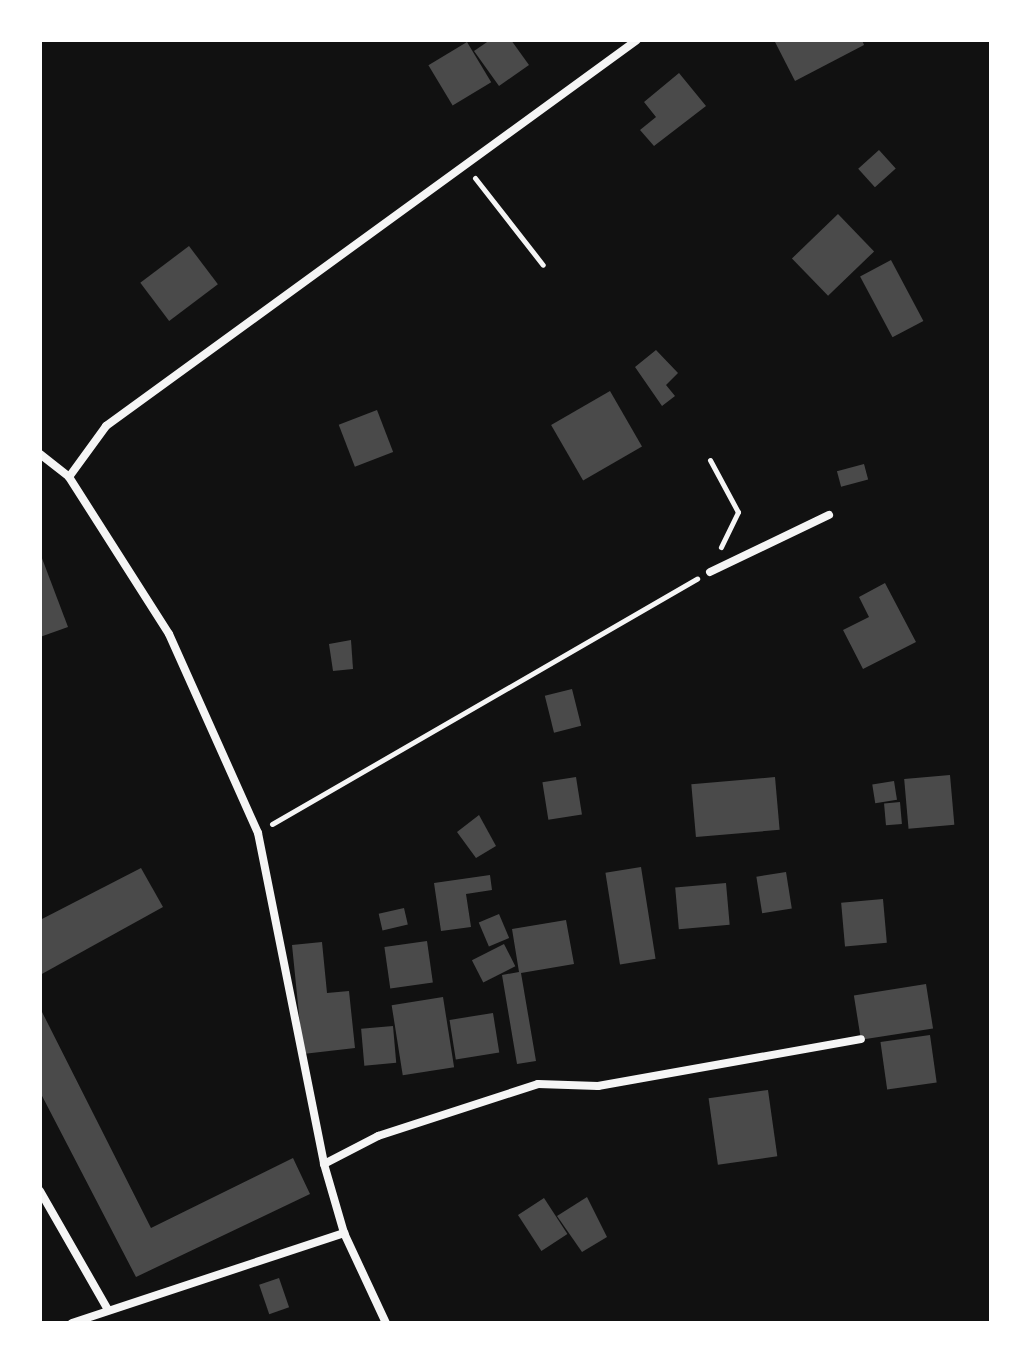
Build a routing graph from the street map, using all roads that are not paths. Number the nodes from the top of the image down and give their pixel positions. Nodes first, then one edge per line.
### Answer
1 (637, 40) edge
2 (40, 454) edge
3 (69, 477) junction
4 (829, 515) dead end
5 (710, 572) road end
6 (861, 1039) dead end
7 (324, 1164) junction
8 (40, 1191) edge
9 (344, 1233) junction
10 (107, 1308) junction
11 (72, 1323) edge
12 (386, 1323) edge

1 - 3 street
2 - 3 street
3 - 7 street
4 - 5 street
6 - 7 street
7 - 9 street
8 - 10 street
9 - 10 street
9 - 12 street
10 - 11 street

